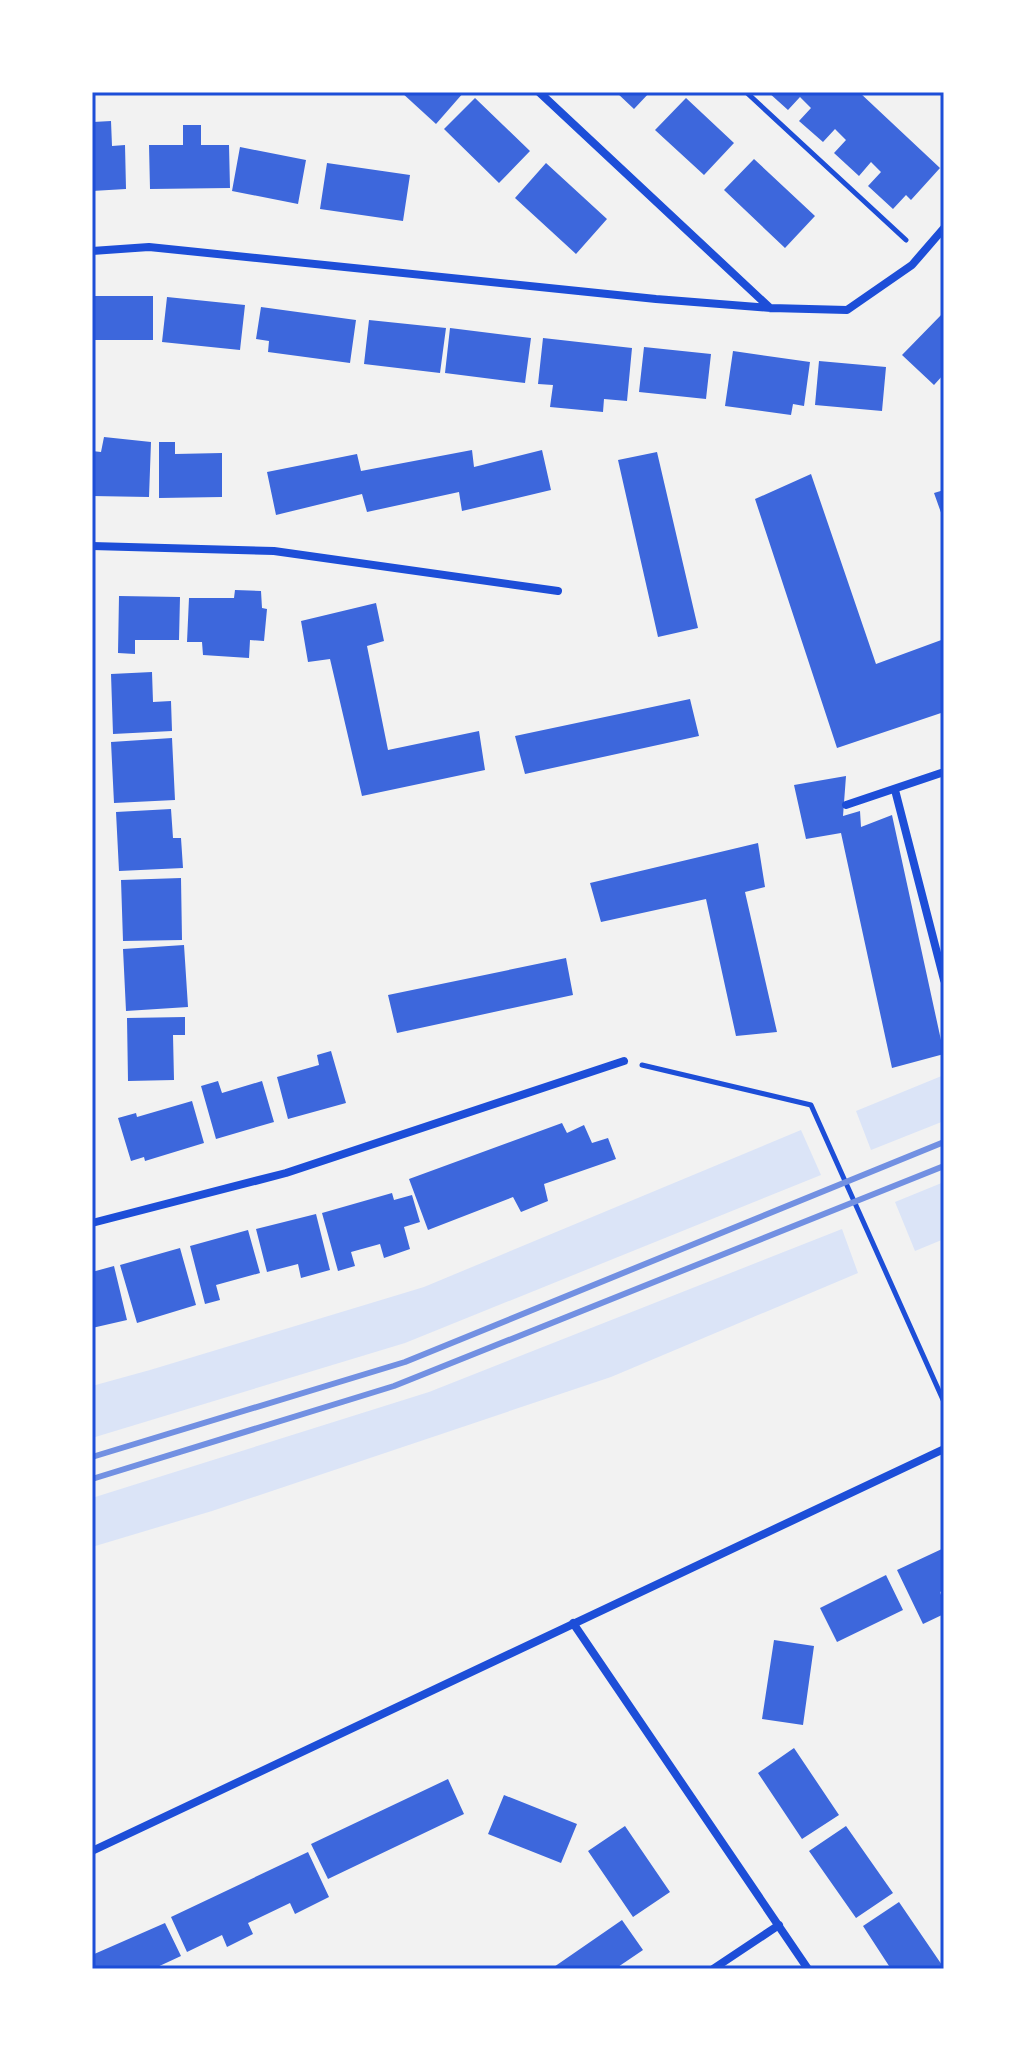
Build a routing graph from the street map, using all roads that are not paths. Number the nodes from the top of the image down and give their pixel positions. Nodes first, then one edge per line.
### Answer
1 (539, 92) edge
2 (944, 228) edge
3 (92, 251) edge
4 (771, 308) junction
5 (92, 546) edge
6 (558, 591) dead end
7 (944, 772) edge
8 (895, 790) junction
9 (846, 805) dead end
10 (944, 980) edge
11 (624, 1061) road end
12 (92, 1223) edge
13 (944, 1449) edge
14 (573, 1623) junction
15 (92, 1851) edge
16 (779, 1925) junction
17 (713, 1969) edge
18 (808, 1969) edge

1 - 4 street
2 - 4 street
3 - 4 street
5 - 6 street
7 - 8 street
8 - 9 street
8 - 10 street
11 - 12 street
13 - 14 street
14 - 15 street
14 - 16 street
16 - 17 street
16 - 18 street

